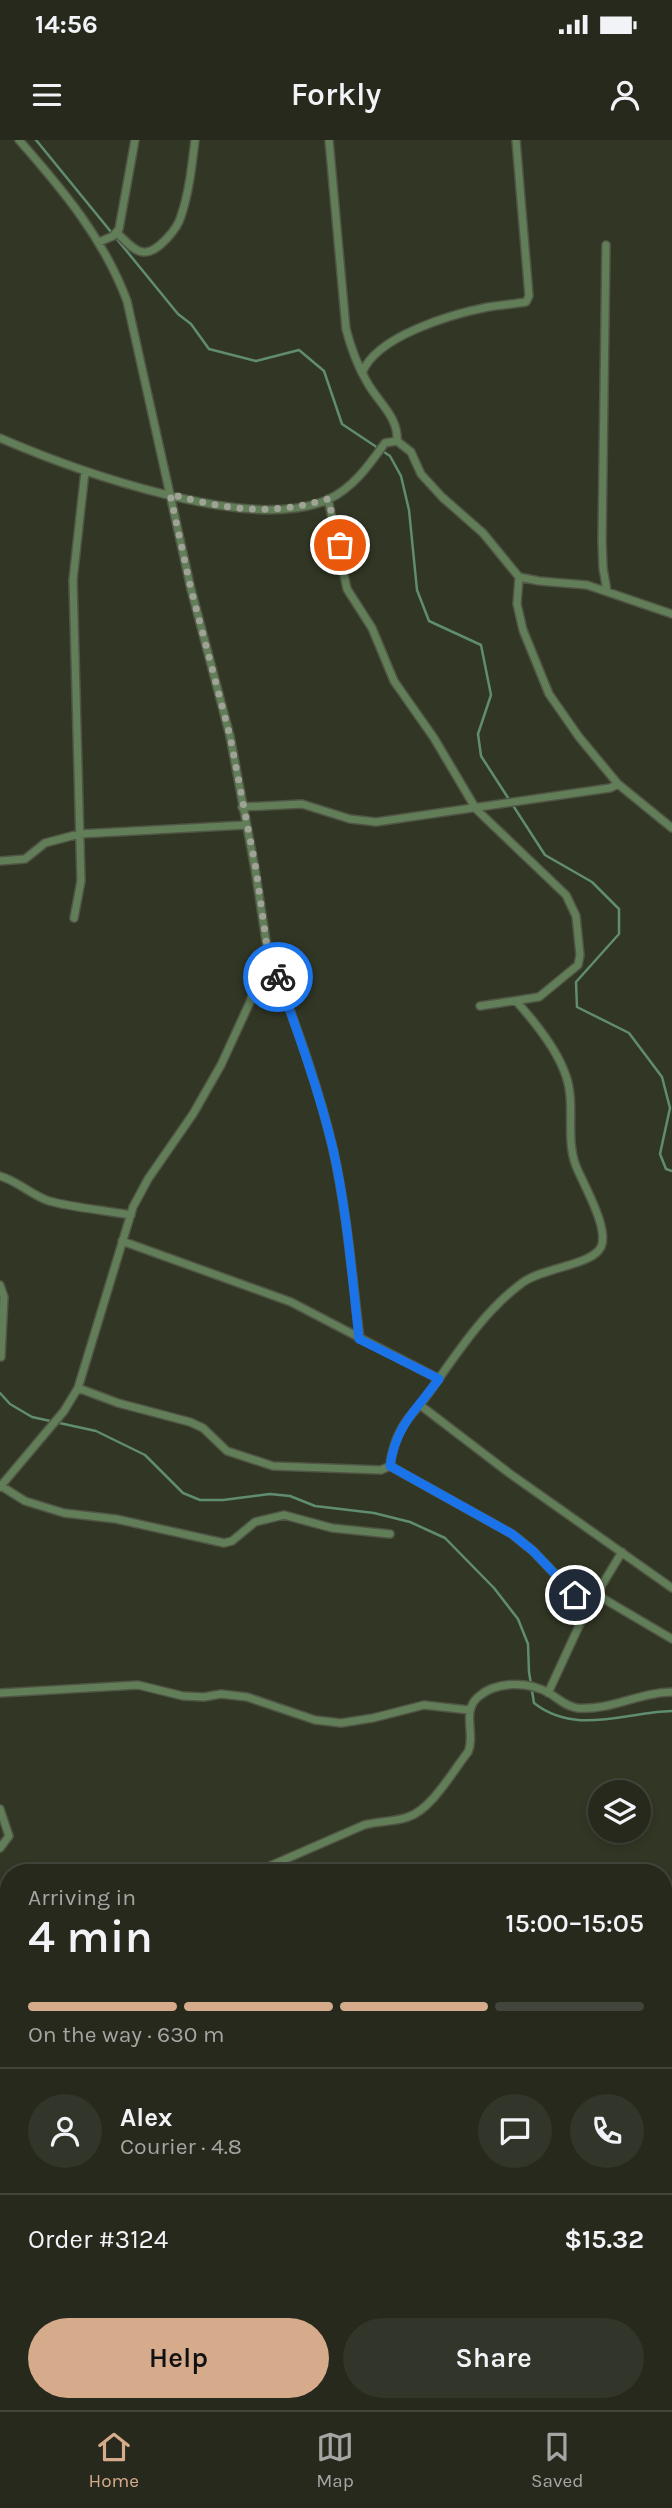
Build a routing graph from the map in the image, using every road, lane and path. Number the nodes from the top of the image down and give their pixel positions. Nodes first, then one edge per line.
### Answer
1 (19, 140) edge
2 (135, 140) edge
3 (195, 140) edge
4 (329, 140) edge
5 (516, 140) edge
6 (117, 233) junction
7 (99, 242) junction
8 (606, 244) dead end
9 (362, 373) junction
10 (0, 438) edge
11 (397, 441) junction
12 (85, 471) junction
13 (170, 494) junction
14 (328, 499) junction
15 (519, 577) junction
16 (607, 591) junction
17 (672, 614) edge
18 (618, 784) junction
19 (242, 807) junction
20 (476, 809) junction
21 (246, 825) junction
22 (672, 828) edge
23 (79, 834) junction
24 (0, 861) edge
25 (74, 918) dead end
26 (267, 947) junction
27 (259, 974) junction
28 (281, 986) junction
29 (516, 1001) junction
30 (480, 1006) dead end
31 (0, 1176) edge
32 (131, 1215) junction
33 (122, 1241) junction
34 (0, 1285) edge
35 (359, 1339) junction
36 (1, 1357) edge
37 (439, 1379) junction
38 (79, 1388) junction
39 (420, 1405) junction
40 (390, 1466) junction
41 (0, 1486) edge
42 (390, 1534) dead end
43 (622, 1552) junction
44 (672, 1588) edge
45 (595, 1596) junction
46 (672, 1639) edge
47 (672, 1692) edge
48 (0, 1693) edge
49 (548, 1693) junction
50 (469, 1710) junction
51 (0, 1810) edge
52 (0, 1848) edge
53 (274, 1864) edge

1 - 7 street
2 - 6 street
3 - 6 street
4 - 9 street
5 - 9 street
6 - 7 street
7 - 13 street
8 - 16 street
9 - 11 street
10 - 12 street
11 - 14 street
11 - 15 street
12 - 13 street
12 - 23 street
13 - 14 street
13 - 19 street
14 - 20 street
15 - 16 street
15 - 18 street
16 - 17 street
18 - 20 street
18 - 22 street
19 - 20 street
19 - 21 street
20 - 29 street
21 - 23 street
21 - 26 street
23 - 24 street
23 - 25 street
26 - 27 street
26 - 28 street
27 - 28 street
27 - 32 street
28 - 35 street
29 - 30 street
29 - 37 street
31 - 32 street
32 - 33 street
33 - 35 street
33 - 38 street
34 - 36 street
35 - 37 street
37 - 39 street
38 - 40 street
38 - 41 street
39 - 40 street
39 - 43 street
40 - 45 street
41 - 42 street
43 - 44 street
43 - 45 street
45 - 46 street
45 - 49 street
47 - 49 street
48 - 50 street
49 - 50 street
50 - 53 street
51 - 52 street

